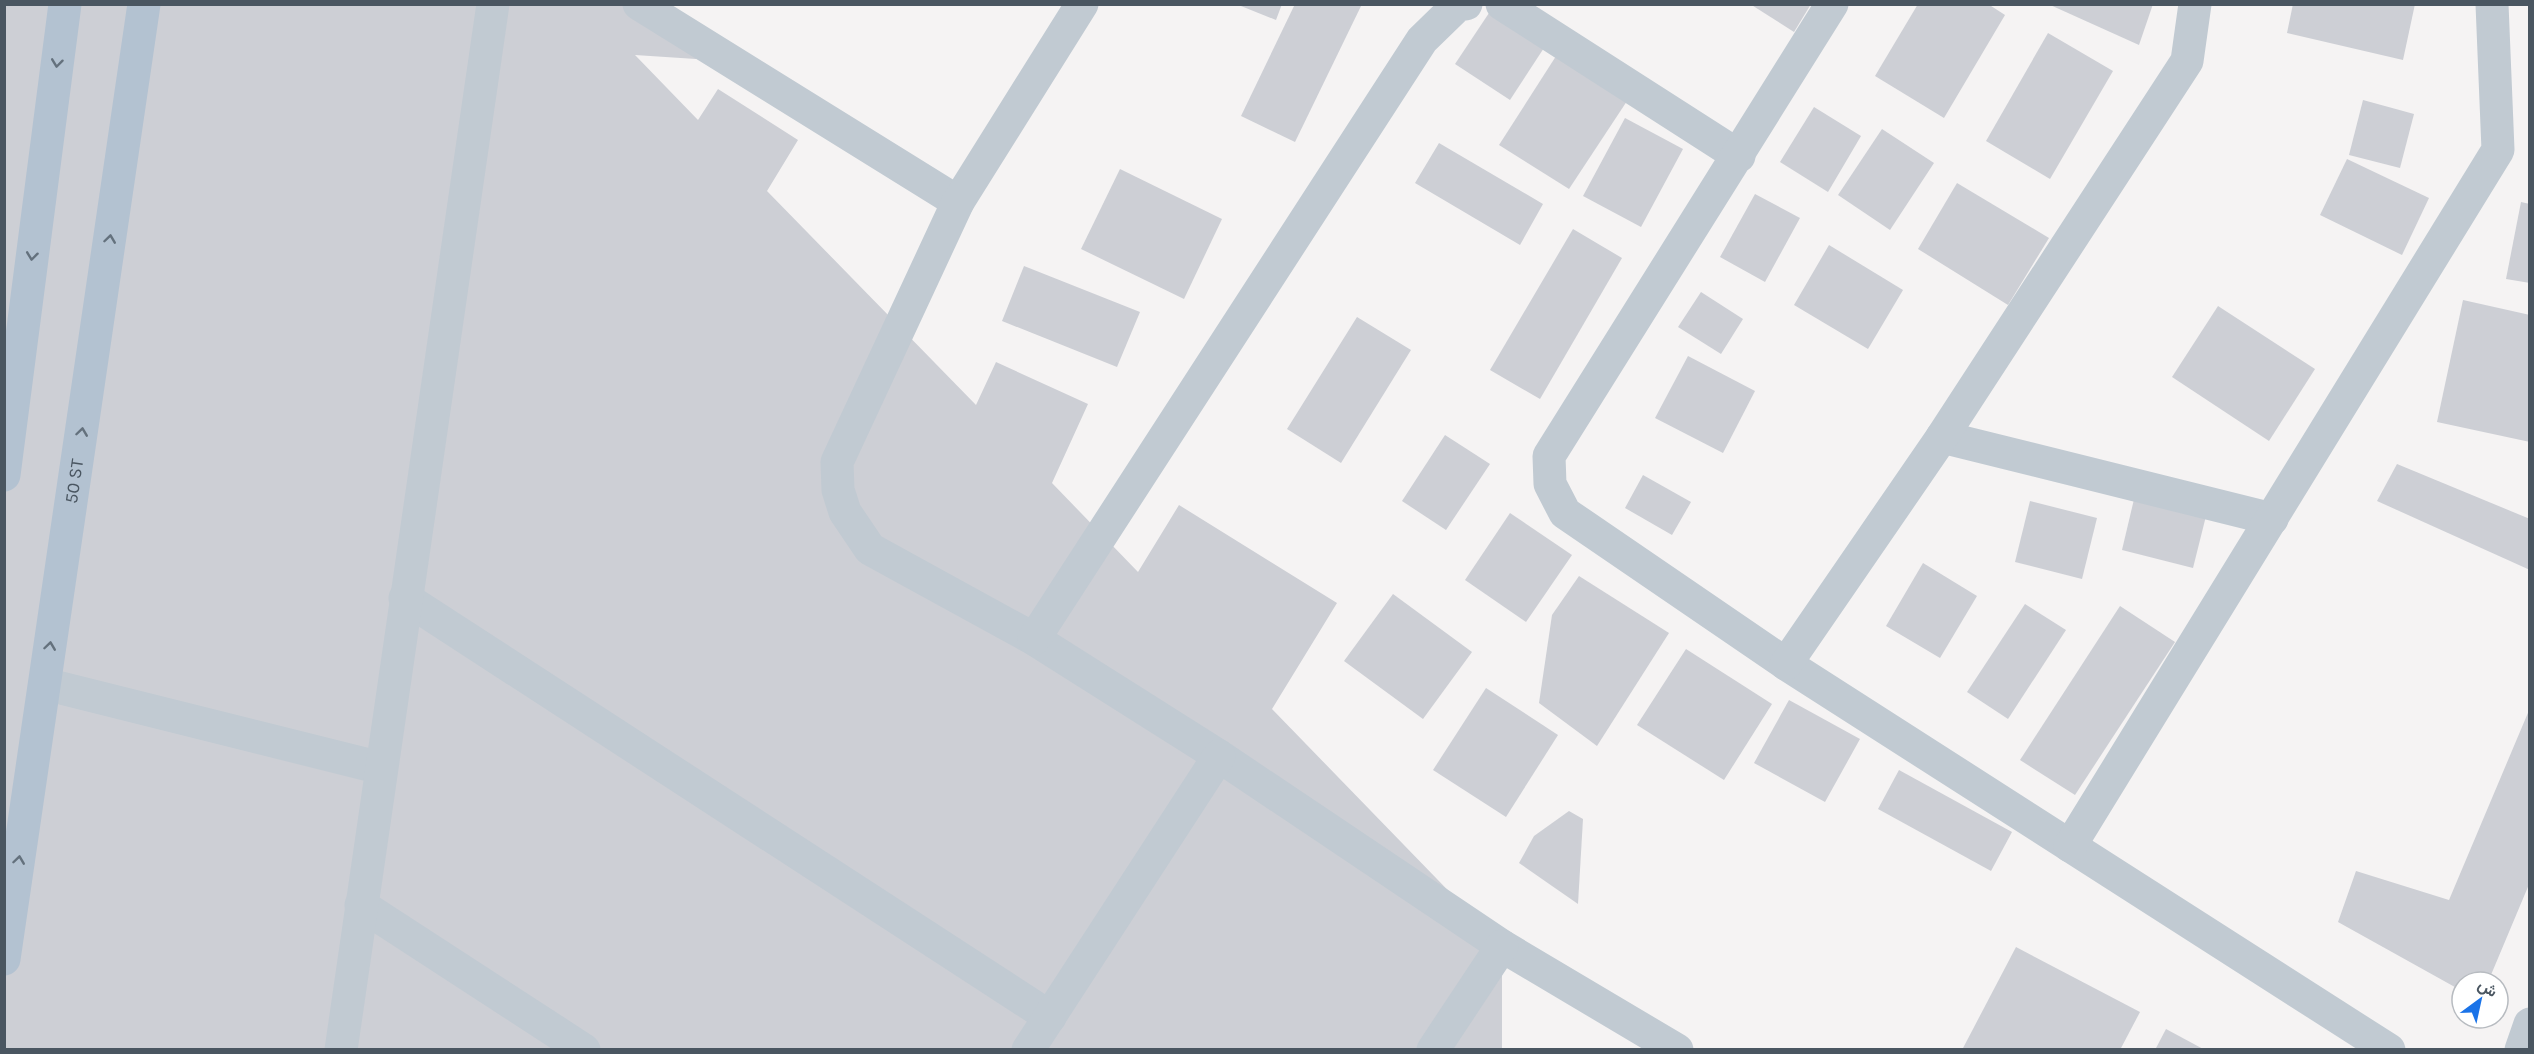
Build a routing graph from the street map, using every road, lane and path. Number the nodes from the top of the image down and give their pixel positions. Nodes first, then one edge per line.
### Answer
1 (64, 4) edge
2 (144, 4) edge
3 (493, 4) edge
4 (639, 4) edge
5 (1082, 4) edge
6 (1466, 4) edge
7 (1502, 4) edge
8 (1832, 4) edge
9 (2195, 4) edge
10 (2492, 4) edge
11 (1739, 156) junction
12 (958, 202) junction
13 (1942, 437) junction
14 (4, 476) edge
15 (2272, 519) junction
16 (405, 598) junction
17 (1034, 639) junction
18 (1786, 664) junction
19 (45, 684) junction
20 (1220, 756) junction
21 (381, 768) junction
22 (2070, 846) junction
23 (361, 905) junction
24 (1502, 946) junction
25 (4, 959) edge
26 (1050, 1017) junction
27 (2529, 1024) edge
28 (341, 1050) edge
29 (584, 1050) edge
30 (1028, 1050) edge
31 (1433, 1050) edge
32 (1677, 1050) edge
33 (2389, 1050) edge
34 (2521, 1050) edge

1 -> 14 main road
19 -> 2 main road, 50 ST
3 - 16 street
4 - 12 street
5 - 12 street
6 - 17 street
7 - 11 street
8 - 11 street
9 - 13 street
10 - 15 street
11 - 18 street
12 - 17 street
13 - 15 street
13 - 18 street
15 - 22 street
16 - 21 street
16 - 26 street
17 - 20 street
18 - 22 street
19 - 21 street
25 -> 19 main road, 50 ST
20 - 24 street
20 - 26 street
21 - 23 street
22 - 33 street
23 - 28 street
23 - 29 street
24 - 31 street
24 - 32 street
26 - 30 street
27 - 34 street

